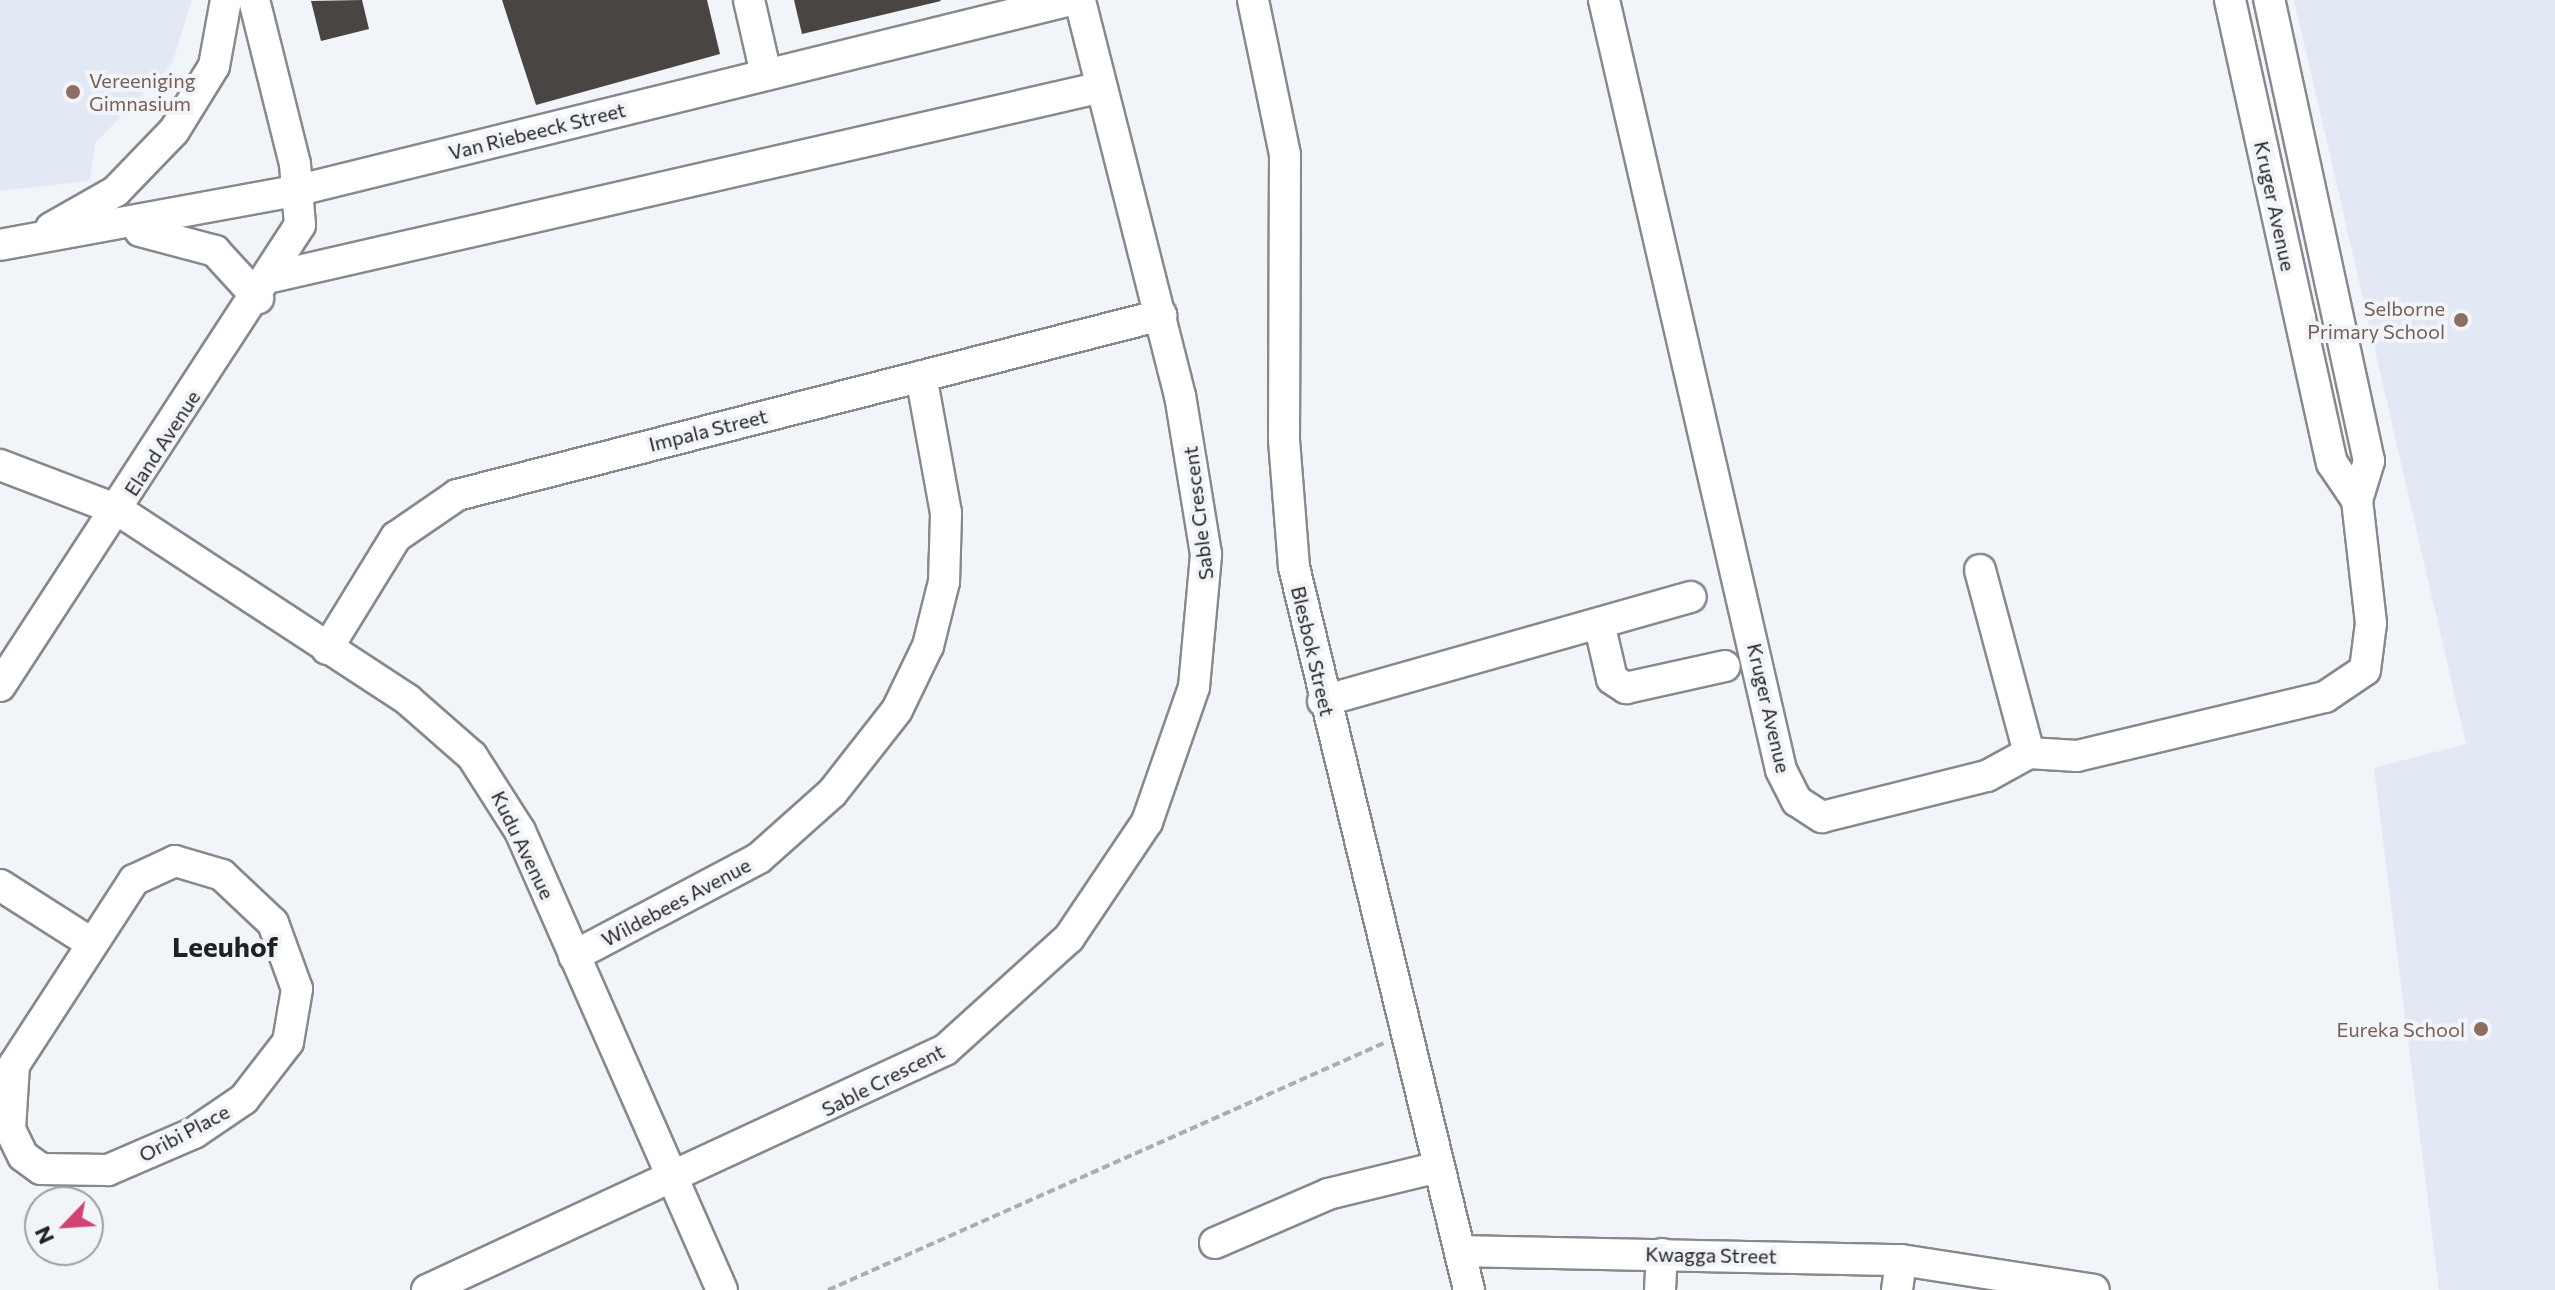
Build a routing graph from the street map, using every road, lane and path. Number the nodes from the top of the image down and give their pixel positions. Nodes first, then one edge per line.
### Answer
1 (226, 0) edge
2 (254, 0) edge
3 (749, 0) edge
4 (1071, 0) edge
5 (1080, 0) edge
6 (1253, 0) edge
7 (1604, 0) edge
8 (2230, 0) edge
9 (2269, 0) edge
10 (766, 74) junction
11 (1102, 87) junction
12 (299, 190) junction
13 (90, 232) junction
14 (0, 244) edge
15 (265, 287) junction
16 (1161, 315) junction
17 (921, 376) junction
18 (0, 465) edge
19 (2357, 500) junction
20 (118, 510) junction
21 (1980, 570) dead end
22 (1691, 597) dead end
23 (1600, 627) junction
24 (327, 649) junction
25 (1725, 666) dead end
26 (0, 686) edge
27 (1323, 701) junction
28 (2029, 753) junction
29 (0, 885) edge
30 (88, 941) junction
31 (574, 956) junction
32 (1408, 1032) junction
33 (1439, 1167) junction
34 (678, 1178) junction
35 (1215, 1243) dead end
36 (1460, 1251) junction
37 (1662, 1254) junction
38 (1899, 1275) edge
39 (427, 1290) edge
40 (722, 1290) edge
41 (828, 1290) edge
42 (1469, 1290) edge
43 (1660, 1290) edge
44 (2094, 1290) edge

1 - 14 street
2 - 12 street, Eland Avenue
3 - 10 street
4 - 10 street, Van Riebeeck Street
5 - 11 street, Sable Crescent
6 - 27 street, Blesbok Street
7 - 28 street, Kruger Avenue
8 - 19 street, Kruger Avenue
9 - 19 street, Kruger Avenue
10 - 12 street, Van Riebeeck Street
11 - 15 street
11 - 16 street, Sable Crescent
12 - 13 street, Van Riebeeck Street
12 - 15 street, Eland Avenue
13 - 14 street, Van Riebeeck Street
13 - 15 street
15 - 20 street, Eland Avenue
16 - 17 street, Impala Street
16 - 34 street, Sable Crescent
17 - 24 street, Impala Street
17 - 31 street, Wildebees Avenue
18 - 20 street, Kudu Avenue
19 - 28 street, Kruger Avenue
20 - 24 street, Kudu Avenue
20 - 26 street, Eland Avenue
21 - 28 street
22 - 23 street
23 - 25 street
23 - 27 street
24 - 31 street, Kudu Avenue
27 - 32 street, Blesbok Street
29 - 30 street
30 - 30 street, Oribi Place
31 - 34 street, Kudu Avenue
32 - 33 street, Blesbok Street
32 - 41 path
33 - 35 street
33 - 36 street, Blesbok Street
34 - 39 street, Sable Crescent
34 - 40 street, Kudu Avenue
36 - 37 street, Kwagga Street
36 - 42 street, Blesbok Street
37 - 38 street, Kwagga Street
37 - 43 street
38 - 44 street, Kwagga Street

